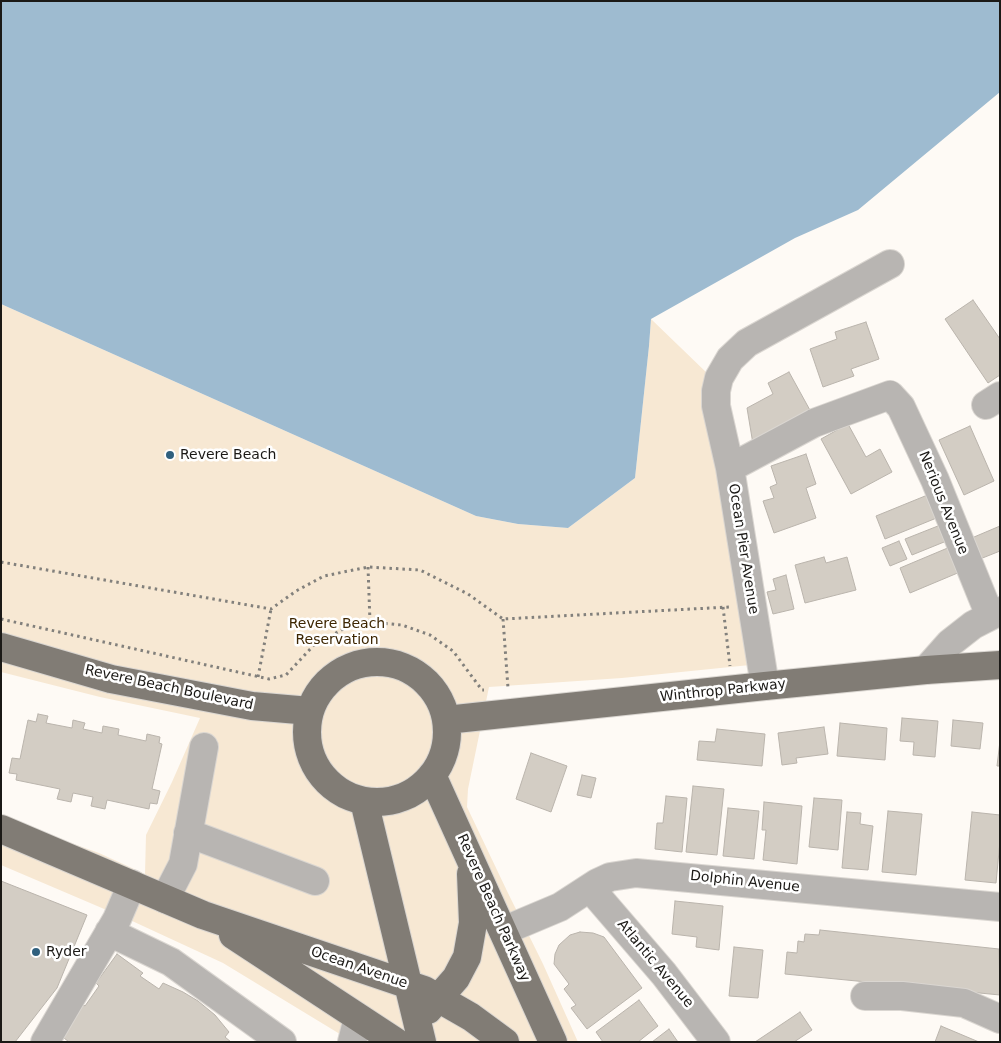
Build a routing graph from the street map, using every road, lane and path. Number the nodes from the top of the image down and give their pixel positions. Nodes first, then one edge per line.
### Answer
1 (890, 264) dead end
2 (890, 395) joint
3 (730, 468) junction
4 (1, 562) edge
5 (368, 567) junction
6 (752, 606) junction
7 (724, 607) junction
8 (271, 609) junction
9 (995, 613) edge
10 (1, 618) edge
11 (503, 619) junction
12 (370, 622) junction
13 (1, 647) edge
14 (1000, 665) edge
15 (730, 669) dead end
16 (926, 670) junction
17 (258, 677) junction
18 (765, 686) junction
19 (491, 689) dead end
20 (500, 689) dead end
21 (310, 711) junction
22 (446, 720) junction
23 (204, 747) dead end
24 (432, 775) junction
25 (364, 801) junction
26 (1, 829) edge
27 (188, 833) junction
28 (468, 853) junction
29 (315, 881) dead end
30 (132, 884) junction
31 (590, 888) junction
32 (165, 899) junction
33 (1000, 907) edge
34 (203, 915) junction
35 (503, 931) junction
36 (109, 932) junction
37 (408, 984) junction
38 (865, 996) dead end
39 (439, 998) junction
40 (1000, 1019) edge
41 (419, 1030) edge
42 (370, 1032) edge
43 (45, 1042) edge
44 (282, 1042) edge
45 (505, 1042) edge
46 (553, 1042) edge
47 (716, 1042) edge

1 - 3 street
2 - 3 street, Ocean Pier Avenue
2 - 9 street, Nerious Avenue
3 - 6 street, Ocean Pier Avenue
4 - 8 path
5 - 8 path
5 - 11 path
5 - 12 path
6 - 7 path
6 - 18 street, Ocean Pier Avenue
7 - 11 path
7 - 15 path
8 - 17 path
9 - 16 street
10 - 17 path
11 - 20 path
12 - 17 path
12 - 19 path
13 - 21 main road, Revere Beach Boulevard
14 - 16 main road, Winthrop Parkway
16 - 18 main road, Winthrop Parkway
18 - 22 main road, Winthrop Parkway
21 - 22 main road
21 - 25 main road
22 - 24 main road
23 - 27 street
24 - 25 main road
24 - 28 main road, Revere Beach Parkway
25 - 37 main road
26 - 30 main road, Ocean Avenue
27 - 29 street
27 - 32 street
28 - 35 main road, Revere Beach Parkway
28 - 39 main road
30 - 32 main road, Ocean Avenue
30 - 36 street
31 - 33 street, Dolphin Avenue
31 - 35 street, Dolphin Avenue
31 - 47 street, Atlantic Avenue
32 - 34 main road, Ocean Avenue
34 - 37 main road, Ocean Avenue
34 - 42 main road, Ocean Avenue
35 - 46 main road, Revere Beach Parkway
36 - 43 street
36 - 44 street
37 - 39 main road, Ocean Avenue
37 - 41 main road
38 - 40 street
39 - 41 main road
39 - 45 main road, Ocean Avenue
41 - 42 main road

